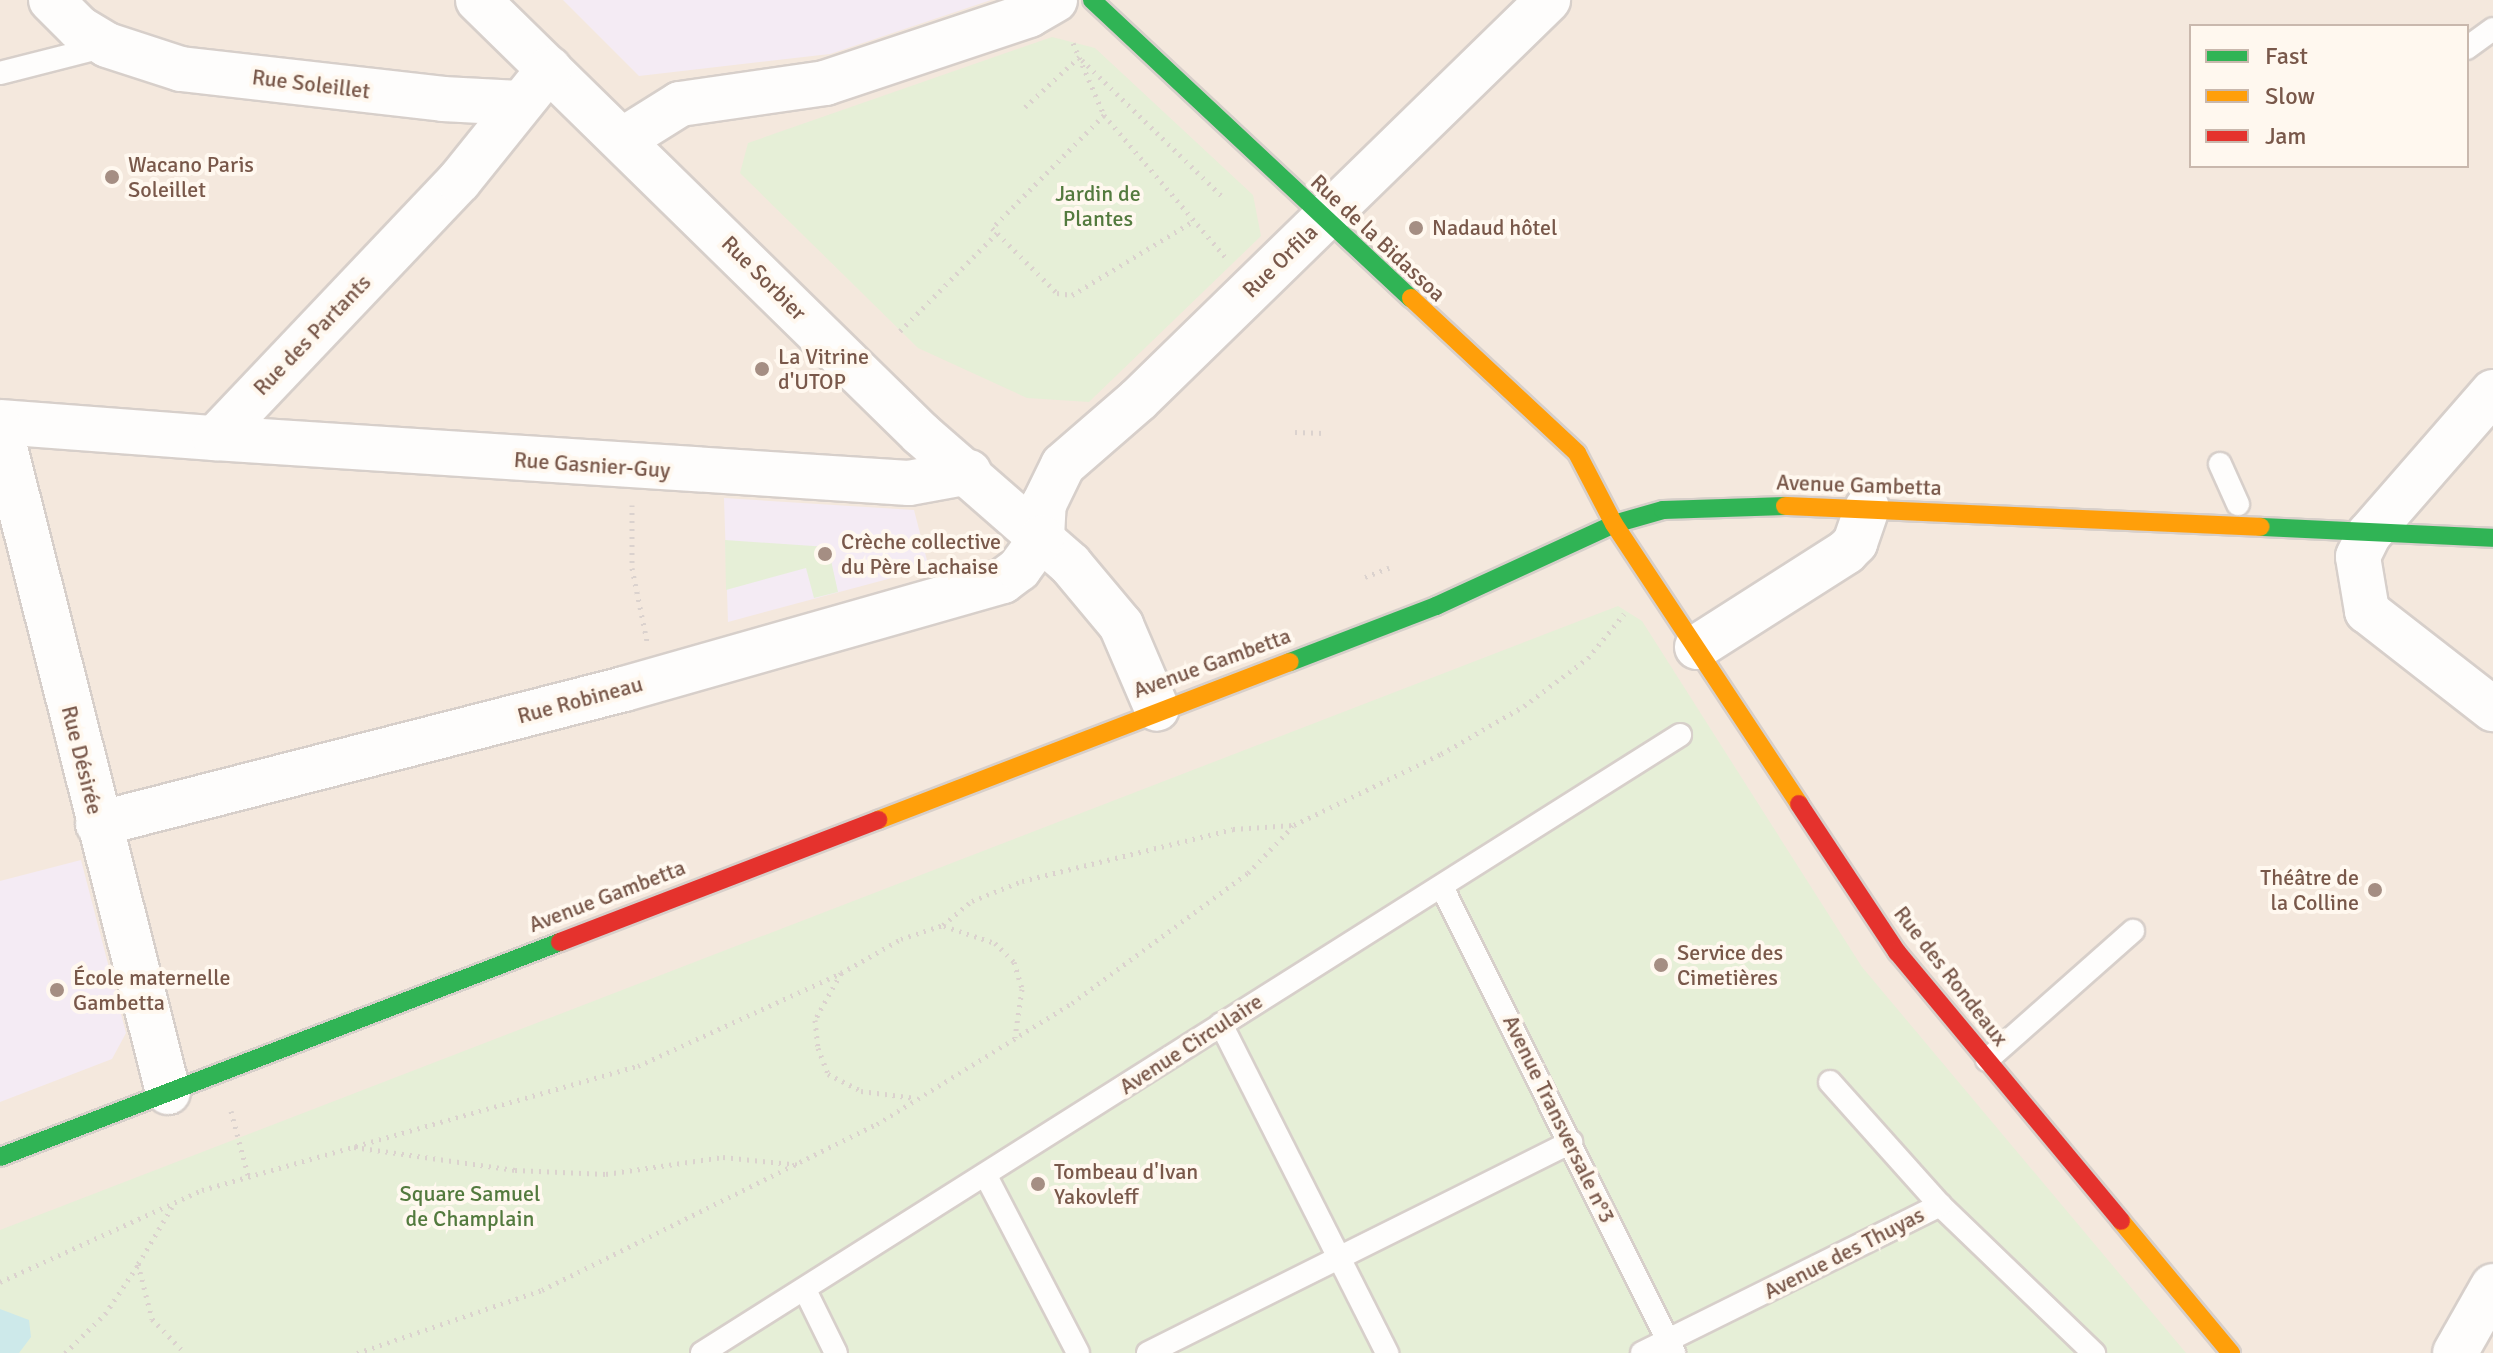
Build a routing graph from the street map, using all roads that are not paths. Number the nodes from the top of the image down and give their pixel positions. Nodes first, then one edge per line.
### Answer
1 (51, 0) edge
2 (478, 0) edge
3 (1055, 0) edge
4 (1092, 0) edge
5 (1548, 0) edge
6 (2493, 29) edge
7 (107, 45) junction
8 (2469, 47) edge
9 (549, 69) junction
10 (0, 73) edge
11 (519, 103) junction
12 (624, 139) junction
13 (1324, 219) junction
14 (2493, 392) edge
15 (0, 425) edge
16 (215, 438) junction
17 (2220, 464) dead end
18 (969, 472) junction
19 (2238, 504) dead end
20 (1867, 508) junction
21 (1614, 524) junction
22 (2369, 534) junction
23 (1042, 537) junction
24 (2493, 538) edge
25 (1697, 647) junction
26 (1157, 709) junction
27 (2493, 709) edge
28 (1680, 735) dead end
29 (98, 824) junction
30 (1442, 887) junction
31 (2133, 931) dead end
32 (1221, 1024) junction
33 (1987, 1060) junction
34 (1830, 1082) dead end
35 (168, 1092) junction
36 (1571, 1142) junction
37 (0, 1157) edge
38 (986, 1176) junction
39 (1940, 1205) junction
40 (1339, 1258) junction
41 (805, 1290) junction
42 (2488, 1308) edge
43 (1671, 1347) edge
44 (702, 1353) edge
45 (836, 1353) edge
46 (1078, 1353) edge
47 (1148, 1353) edge
48 (1387, 1353) edge
49 (1642, 1353) edge
50 (2094, 1353) edge
51 (2231, 1353) edge
52 (2455, 1353) edge

1 - 7 street, Rue Soleillet
2 - 9 street, Rue Sorbier
3 - 12 street
4 - 13 main road, Rue de la Bidassoa
5 - 13 street, Rue Orfila
6 - 8 lane
7 - 10 lane
7 - 11 street, Rue Soleillet
9 - 11 street, Rue des Partants
9 - 12 street, Rue Sorbier
11 - 16 street, Rue des Partants
12 - 18 street, Rue Sorbier
13 - 21 main road, Rue de la Bidassoa
13 - 23 street, Rue Orfila
14 - 22 street
15 - 16 street
15 - 29 street, Rue Désirée
16 - 18 street, Rue Gasnier-Guy
17 - 19 lane
18 - 23 street, Rue Sorbier
20 - 21 main road, Avenue Gambetta
20 - 22 main road, Avenue Gambetta
20 - 25 street
21 - 25 main road, Rue des Rondeaux
21 - 26 main road, Avenue Gambetta
22 - 24 main road, Avenue Gambetta
22 - 27 street
23 - 26 street, Rue Sorbier
23 - 29 street, Rue Robineau
25 - 33 main road, Rue des Rondeaux
26 - 35 main road, Avenue Gambetta
28 - 30 lane, Avenue Circulaire
29 - 35 street, Rue Désirée
30 - 32 lane, Avenue Circulaire
30 - 36 lane, Avenue Transversale n°3
31 - 33 lane
32 - 38 lane, Avenue Circulaire
32 - 40 lane
33 - 51 main road, Rue des Rondeaux
34 - 39 lane, Avenue des Thuyas
35 - 37 main road, Avenue Gambetta
36 - 40 lane
36 - 43 lane, Avenue Transversale n°3
38 - 41 lane, Avenue Circulaire
38 - 46 lane
39 - 43 lane, Avenue des Thuyas
39 - 50 lane
40 - 47 lane
40 - 48 lane
41 - 44 lane, Avenue Circulaire
41 - 45 lane
42 - 52 street
43 - 49 lane, Avenue des Thuyas

